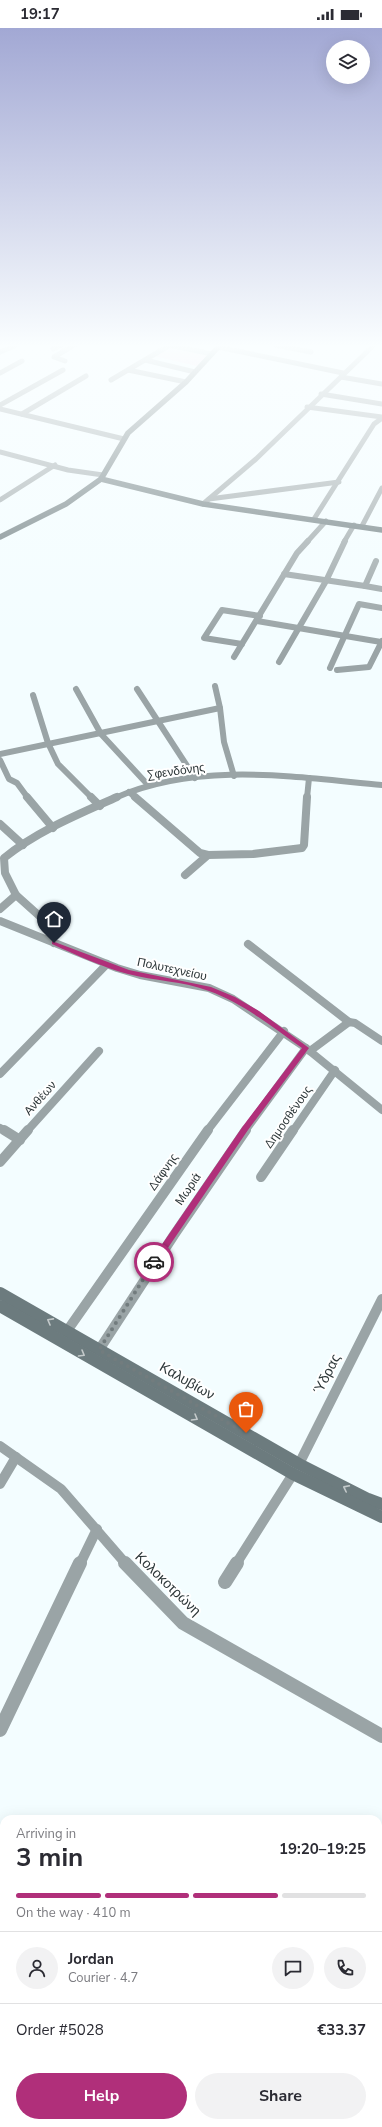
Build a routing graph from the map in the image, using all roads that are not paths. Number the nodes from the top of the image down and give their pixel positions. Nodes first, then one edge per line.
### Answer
1 (122, 443) edge
2 (270, 443) edge
3 (363, 443) edge
4 (0, 452) edge
5 (7, 454) junction
6 (0, 458) edge
7 (55, 465) junction
8 (102, 477) junction
9 (339, 482) junction
10 (382, 488) edge
11 (0, 500) edge
12 (209, 500) junction
13 (203, 504) junction
14 (314, 519) junction
15 (326, 521) junction
16 (354, 525) junction
17 (362, 526) junction
18 (382, 530) edge
19 (0, 536) edge
20 (376, 561) dead end
21 (284, 574) junction
22 (326, 580) junction
23 (365, 586) junction
24 (382, 589) edge
25 (382, 608) edge
26 (258, 618) junction
27 (299, 628) junction
28 (346, 636) junction
29 (382, 642) edge
30 (242, 644) junction
31 (234, 657) dead end
32 (279, 662) dead end
33 (330, 668) dead end
34 (337, 670) dead end
35 (215, 686) dead end
36 (76, 689) dead end
37 (138, 689) dead end
38 (33, 695) dead end
39 (220, 708) junction
40 (160, 721) junction
41 (101, 734) junction
42 (48, 743) junction
43 (0, 754) edge
44 (0, 760) edge
45 (234, 776) junction
46 (195, 778) junction
47 (309, 778) junction
48 (148, 785) junction
49 (382, 785) edge
50 (129, 792) junction
51 (100, 806) junction
52 (0, 824) edge
53 (53, 828) junction
54 (22, 846) junction
55 (208, 855) junction
56 (185, 876) dead end
57 (16, 895) junction
58 (0, 909) edge
59 (1, 922) edge
60 (54, 943) junction
61 (248, 944) dead end
62 (107, 964) junction
63 (349, 1022) junction
64 (284, 1031) junction
65 (382, 1041) edge
66 (308, 1049) junction
67 (99, 1051) dead end
68 (335, 1070) junction
69 (0, 1074) edge
70 (382, 1110) edge
71 (0, 1128) edge
72 (20, 1140) junction
73 (0, 1162) edge
74 (261, 1177) dead end
75 (0, 1293) edge
76 (382, 1298) edge
77 (0, 1306) edge
78 (67, 1331) junction
79 (99, 1350) junction
80 (0, 1446) edge
81 (16, 1457) junction
82 (296, 1469) junction
83 (0, 1484) edge
84 (382, 1504) edge
85 (382, 1517) edge
86 (97, 1529) junction
87 (225, 1582) dead end
88 (0, 1730) edge
89 (382, 1736) edge

1 - 8 main road
2 - 12 street
3 - 9 street
4 - 5 street
5 - 6 street
5 - 7 street
7 - 8 street
7 - 11 street
8 - 13 main road
8 - 19 main road
9 - 12 street
9 - 14 street
10 - 17 street
12 - 13 street
13 - 14 main road
14 - 15 main road
15 - 16 main road
15 - 21 street
16 - 17 main road
16 - 22 street
17 - 18 main road
20 - 23 street
21 - 22 street
21 - 26 street
22 - 23 street
22 - 27 street
23 - 24 street
25 - 28 street
26 - 27 street
26 - 30 street
26 - 30 street
27 - 28 street
27 - 32 street
28 - 29 street
28 - 33 street
29 - 34 street
30 - 31 street
35 - 39 street
36 - 41 street
37 - 40 street
38 - 42 street
39 - 40 street
39 - 45 street
40 - 41 street
40 - 46 street
41 - 42 street
41 - 48 street
42 - 43 street
42 - 51 street
44 - 53 street
45 - 46 street, Σφενδόνης
45 - 47 street, Σφενδόνης
46 - 48 street, Σφενδόνης
47 - 49 street, Σφενδόνης
47 - 55 street
48 - 50 street, Σφενδόνης
50 - 51 street, Σφενδόνης
50 - 55 street
51 - 53 street, Σφενδόνης
52 - 54 street
53 - 54 street, Σφενδόνης
54 - 57 street, Σφενδόνης
55 - 56 street
57 - 58 street
57 - 60 street, Σφενδόνης
59 - 60 street, Πολυτεχνείου
60 - 62 street, Πολυτεχνείου
61 - 63 street
62 - 64 street, Πολυτεχνείου
62 - 69 street
63 - 65 street
63 - 66 street, Μωριά
64 - 66 street, Πολυτεχνείου
64 - 78 street, Δάφνης
66 - 68 street, Πολυτεχνείου
66 - 79 street, Μωριά
67 - 72 street, Ανθέων
68 - 70 street, Πολυτεχνείου
68 - 74 street, Δημοσθένους
71 - 72 street
72 - 73 street, Ανθέων
78 -> 75 main road, Καλυβίων
76 - 82 street, Ύδρας
77 -> 82 main road, Καλυβίων
78 - 79 main road, Καλυβίων
79 - 82 main road, Καλυβίων
80 - 81 street, Κολοκοτρώνη
81 - 83 street
81 - 86 street, Κολοκοτρώνη
84 -> 82 main road, Καλυβίων
82 - 85 main road, Καλυβίων
82 - 87 street, Ύδρας
86 - 88 street
86 - 89 street, Κολοκοτρώνη

